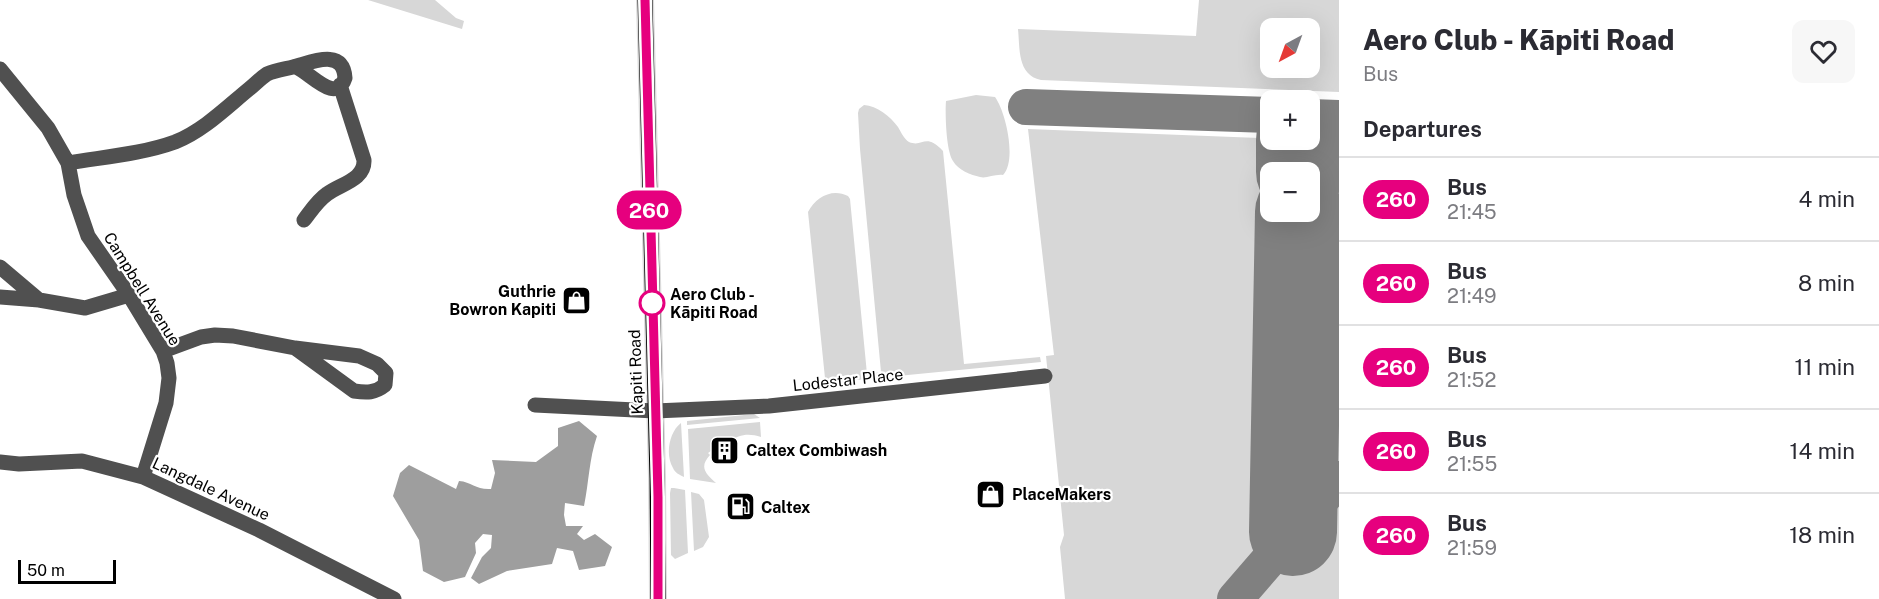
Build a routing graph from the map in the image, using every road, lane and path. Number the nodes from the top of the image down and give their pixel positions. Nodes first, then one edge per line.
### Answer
1 (645, 0) edge
2 (296, 67) junction
3 (0, 69) edge
4 (340, 85) junction
5 (68, 163) junction
6 (304, 220) dead end
7 (0, 267) edge
8 (129, 295) junction
9 (0, 297) edge
10 (39, 300) junction
11 (295, 348) junction
12 (163, 351) junction
13 (1045, 376) dead end
14 (535, 405) dead end
15 (655, 411) junction
16 (0, 462) edge
17 (143, 477) junction
18 (394, 599) edge
19 (658, 599) edge

1 - 15 main road, Kapiti Road
2 - 4 street
2 - 4 street
2 - 5 street
3 - 5 street, Campbell Avenue
4 - 6 street
5 - 8 street, Campbell Avenue
7 - 10 street
8 - 10 street
8 - 12 street, Campbell Avenue
9 - 10 street
11 - 11 street
11 - 12 street
12 - 17 street, Campbell Avenue
13 - 15 street, Lodestar Place
14 - 15 street, Lodestar Place
15 - 19 main road, Kapiti Road
16 - 17 street, Langdale Avenue
17 - 18 street, Langdale Avenue

